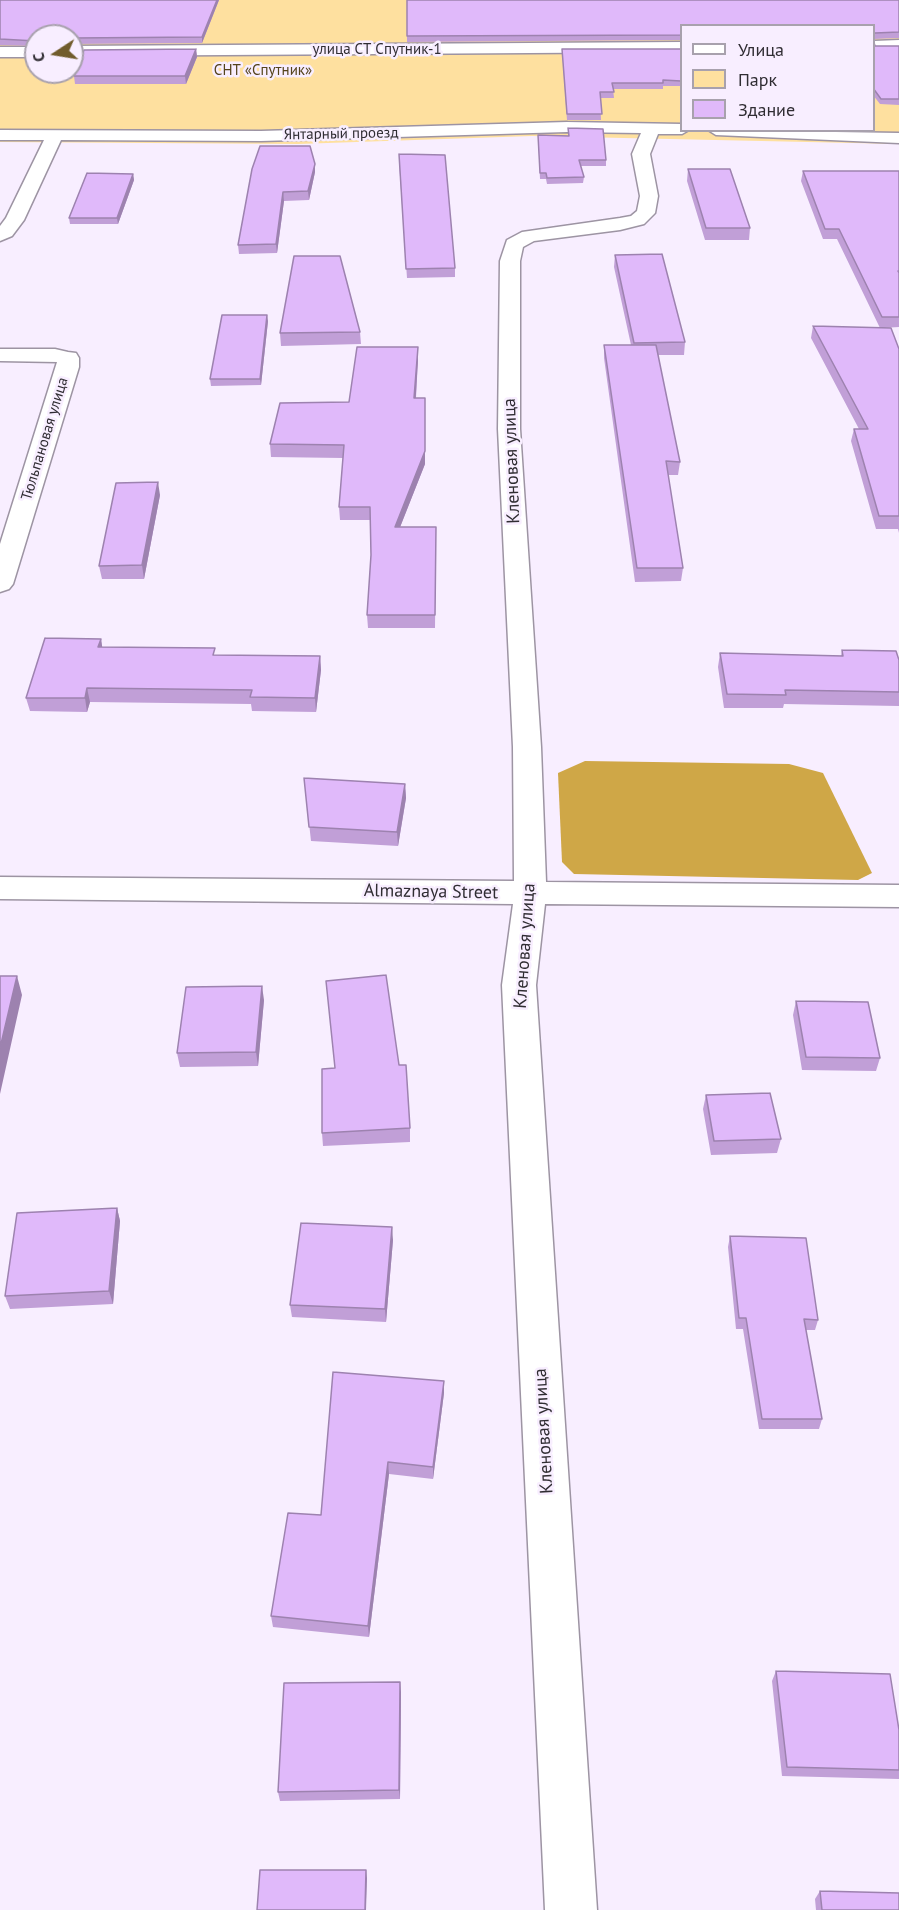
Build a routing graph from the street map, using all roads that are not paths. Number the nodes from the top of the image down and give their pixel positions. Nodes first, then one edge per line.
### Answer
1 (875, 45) edge
2 (899, 45) edge
3 (680, 47) edge
4 (84, 51) edge
5 (0, 52) edge
6 (24, 52) edge
7 (667, 129) edge
8 (762, 132) edge
9 (0, 135) edge
10 (55, 135) junction
11 (899, 138) edge
12 (0, 235) edge
13 (0, 355) edge
14 (0, 584) edge
15 (0, 888) edge
16 (530, 893) junction
17 (899, 896) edge
18 (571, 1910) edge

1 - 2 street
3 - 4 street, улица СТ Спутник-1
5 - 6 street
7 - 10 street, Янтарный проезд
7 - 16 street, Кленовая улица
8 - 11 street
9 - 10 street, Янтарный проезд
10 - 12 street
13 - 14 street, Тюльпановая улица
15 - 16 street, Almaznaya Street
16 - 17 street, Almaznaya Street
16 - 18 street, Кленовая улица

